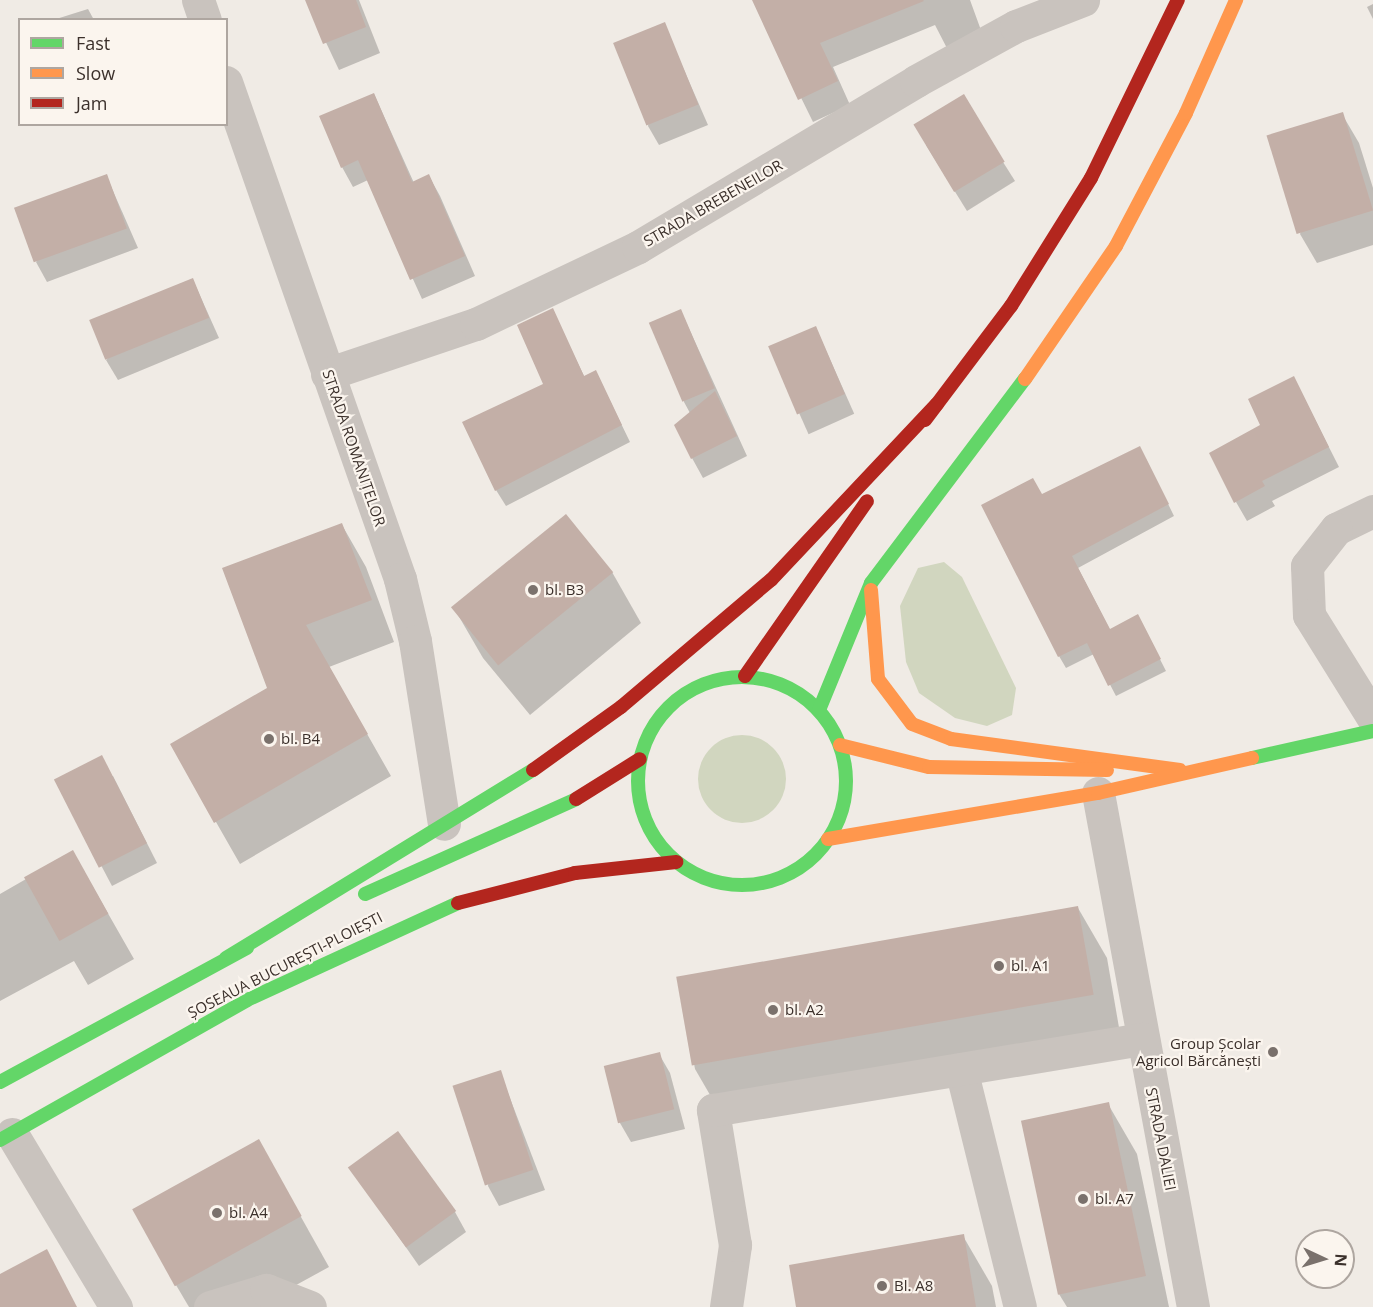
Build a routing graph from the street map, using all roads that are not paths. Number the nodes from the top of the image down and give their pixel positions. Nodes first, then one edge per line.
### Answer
1 (198, 0) edge
2 (1083, 0) edge
3 (1178, 0) edge
4 (1236, 0) edge
5 (204, 18) edge
6 (228, 88) edge
7 (327, 374) junction
8 (937, 404) junction
9 (1373, 511) edge
10 (871, 583) junction
11 (745, 676) junction
12 (819, 710) junction
13 (1373, 718) edge
14 (1373, 731) edge
15 (840, 745) junction
16 (640, 759) junction
17 (1180, 770) junction
18 (1098, 793) junction
19 (444, 824) junction
20 (828, 839) junction
21 (676, 862) junction
22 (226, 958) junction
23 (1143, 1040) junction
24 (961, 1069) junction
25 (0, 1083) edge
26 (6, 1137) edge
27 (735, 1245) junction
28 (116, 1307) edge
29 (210, 1307) edge
30 (310, 1307) edge
31 (726, 1307) edge
32 (744, 1307) edge
33 (1020, 1307) edge
34 (1193, 1307) edge

1 - 5 street
2 - 7 street, STRADA BREBENEILOR
3 - 8 main road
4 - 10 main road
6 - 7 street, STRADA ROMANIȚELOR
7 - 19 street, STRADA ROMANIȚELOR
8 - 11 main road
8 - 19 main road
9 - 13 street
10 - 12 main road
10 - 17 main road
11 - 12 main road
11 - 16 main road
12 - 15 main road
14 - 17 main road
15 - 17 main road
15 - 20 main road
16 - 21 main road
16 - 22 main road, ȘOSEAUA BUCUREȘTI-PLOIEȘTI
17 - 18 main road
18 - 20 main road
18 - 23 street, STRADA DALIEI
19 - 22 main road
20 - 21 main road
21 - 26 main road, ȘOSEAUA BUCUREȘTI-PLOIEȘTI
22 - 25 main road, ȘOSEAUA BUCUREȘTI-PLOIEȘTI
23 - 24 street
23 - 34 street, STRADA DALIEI
24 - 27 street
24 - 33 street
26 - 28 street
27 - 31 street
27 - 32 street
29 - 30 street

